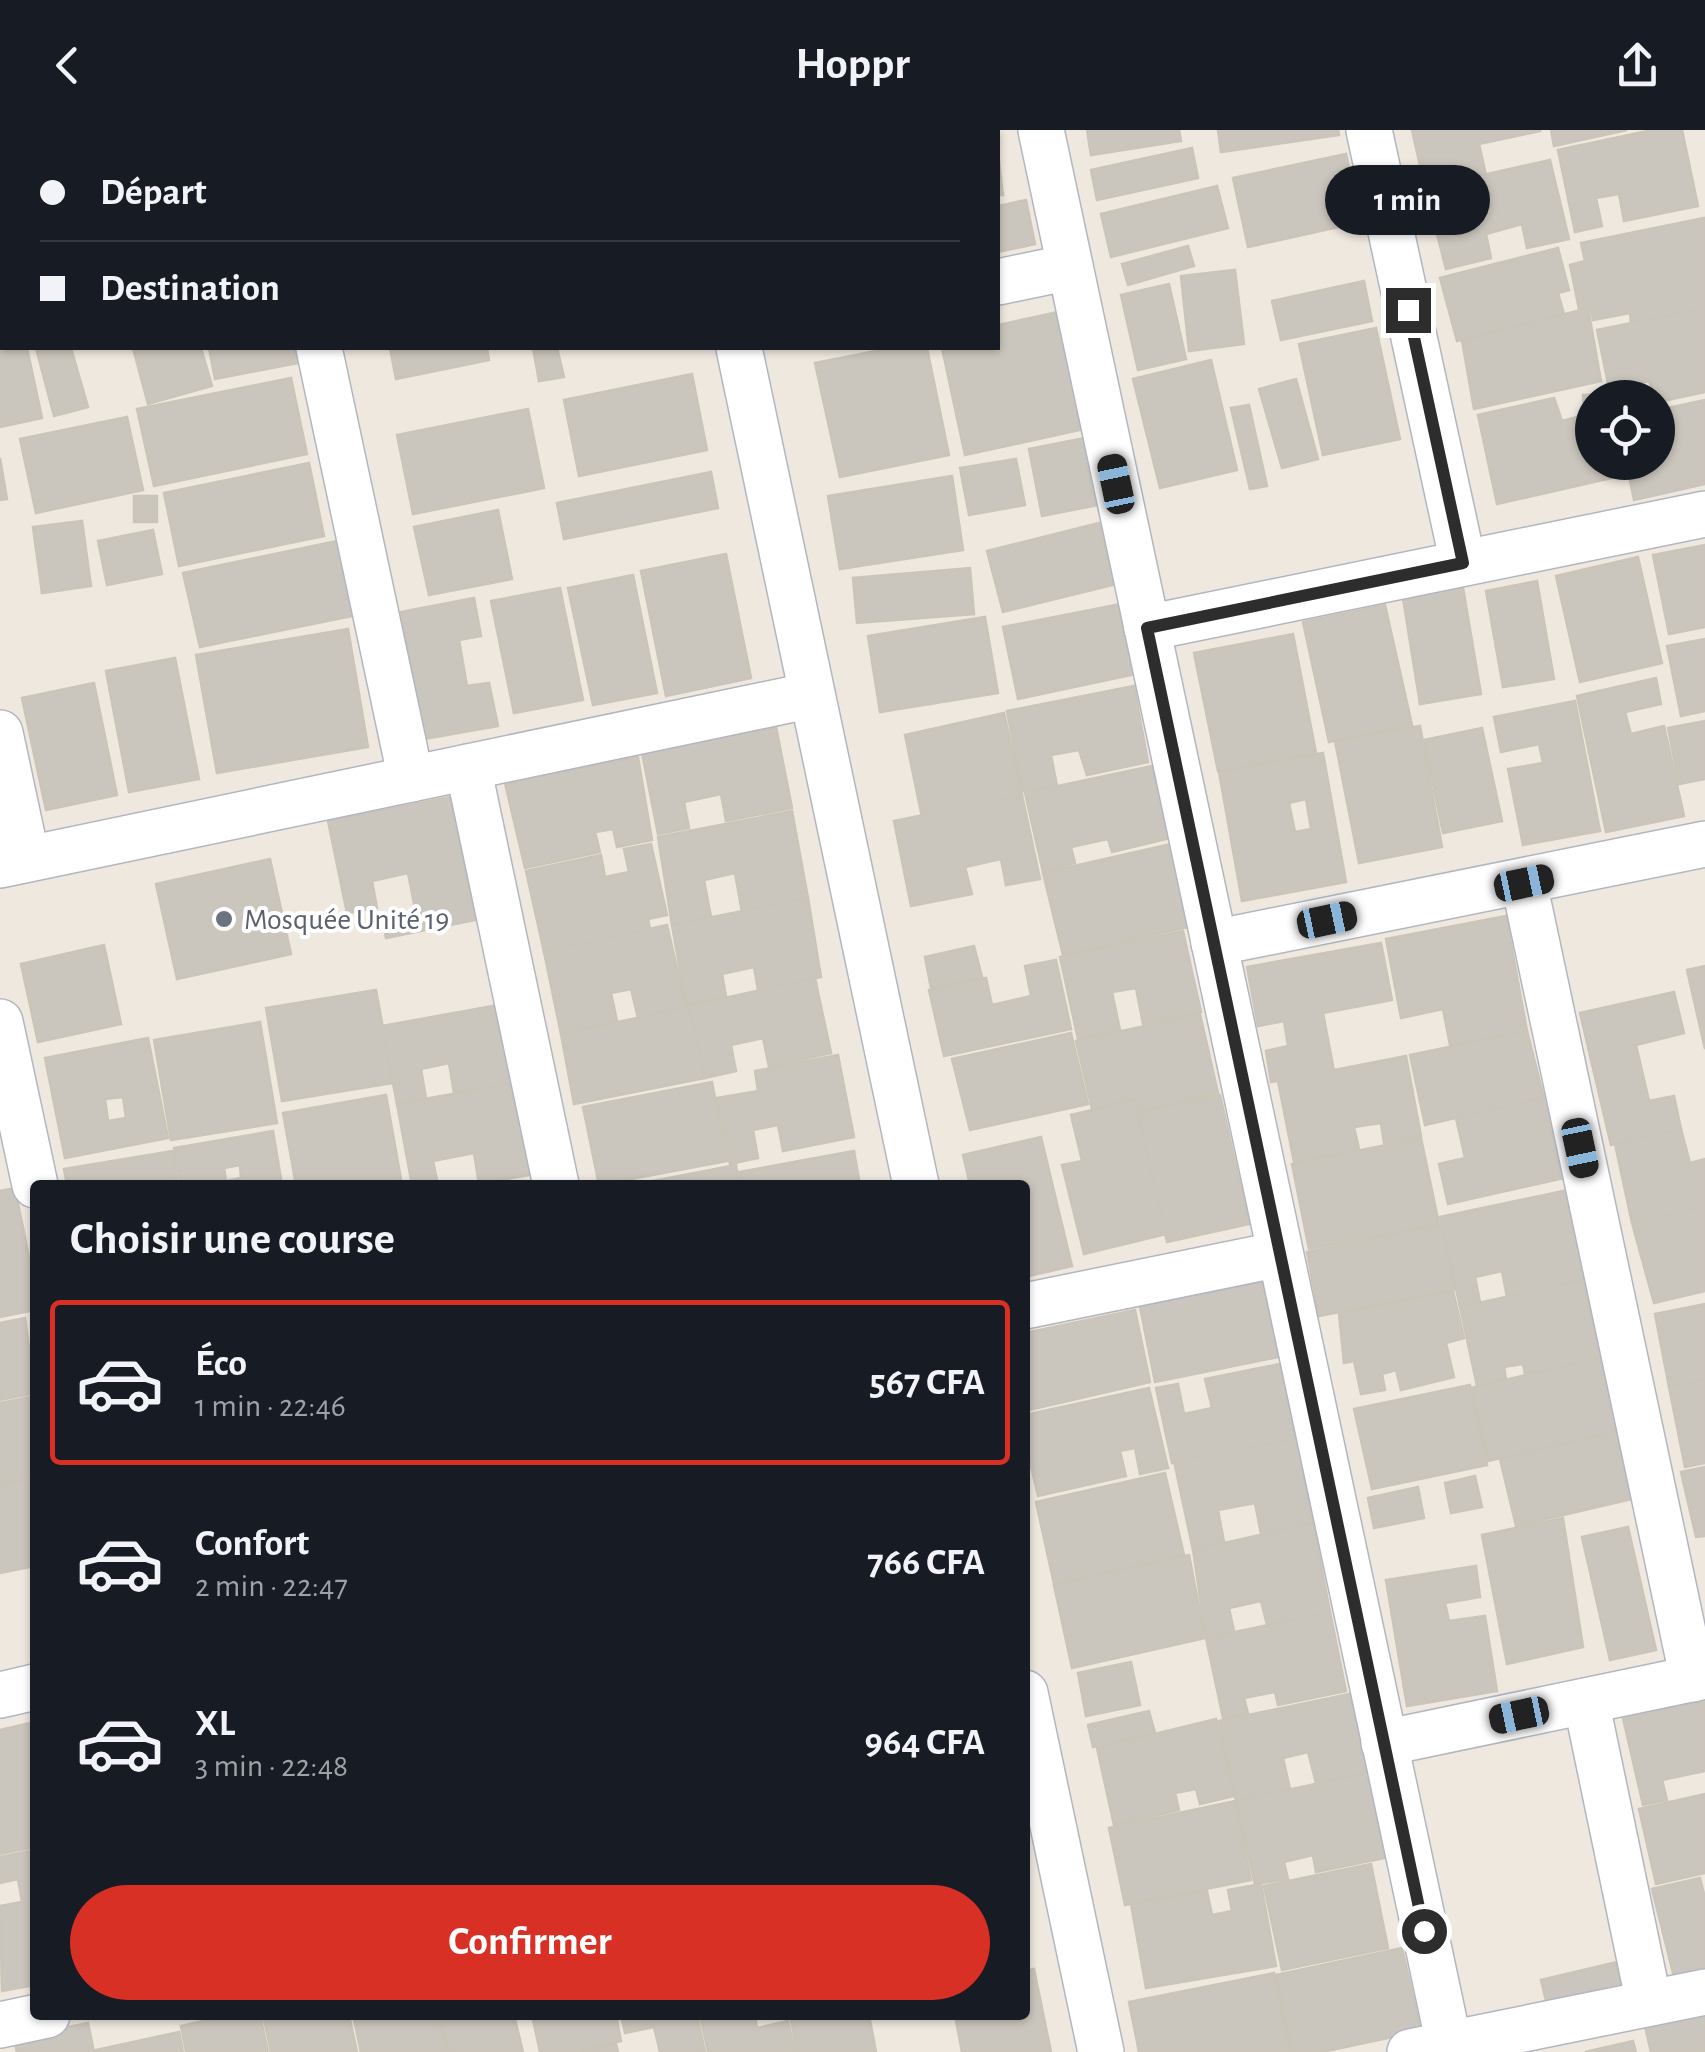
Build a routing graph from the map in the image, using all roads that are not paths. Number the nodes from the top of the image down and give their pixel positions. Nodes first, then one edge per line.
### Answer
1 (1041, 130) edge
2 (1369, 130) edge
3 (1070, 267) junction
4 (1000, 282) edge
5 (319, 350) edge
6 (739, 350) edge
7 (1705, 514) edge
8 (1463, 563) junction
9 (1147, 628) junction
10 (812, 695) junction
11 (0, 733) edge
12 (468, 768) junction
13 (411, 780) junction
14 (1705, 844) edge
15 (14, 862) edge
16 (1524, 883) junction
17 (1214, 943) junction
18 (0, 1022) edge
19 (34, 1180) edge
20 (555, 1180) edge
21 (915, 1180) edge
22 (1280, 1254) junction
23 (1030, 1305) edge
24 (1699, 1678) edge
25 (30, 1688) edge
26 (0, 1694) edge
27 (1586, 1701) junction
28 (1030, 1740) edge
29 (1384, 1743) junction
30 (1037, 1807) edge
31 (1705, 1992) edge
32 (1648, 2003) junction
33 (30, 2019) edge
34 (0, 2025) edge
35 (1430, 2048) edge
36 (1101, 2052) edge

1 - 3 street
2 - 8 street
3 - 4 street
3 - 9 street
5 - 13 street
6 - 10 street
7 - 8 street
8 - 9 street
9 - 17 street
10 - 12 street
10 - 21 street
11 - 15 street
12 - 13 street
12 - 20 street
13 - 15 street
14 - 16 street
16 - 17 street
16 - 24 street
17 - 22 street
18 - 19 street
22 - 23 street
22 - 29 street
24 - 27 street
25 - 26 street
27 - 29 street
27 - 32 street
28 - 30 street
29 - 35 street
30 - 36 street
31 - 32 street
32 - 35 street
33 - 34 street

